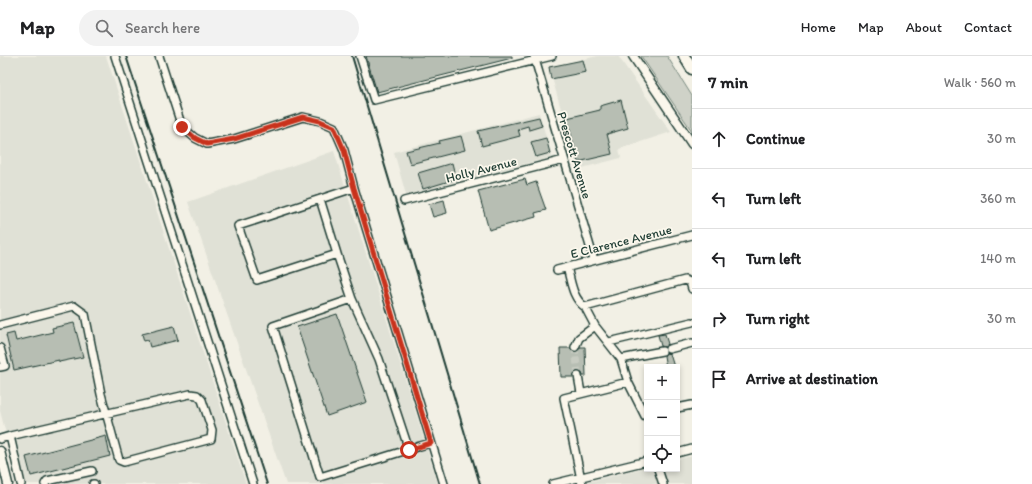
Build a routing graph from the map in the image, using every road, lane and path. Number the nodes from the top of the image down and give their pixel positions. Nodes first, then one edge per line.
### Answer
1 (115, 56) edge
2 (159, 56) edge
3 (360, 56) edge
4 (552, 56) edge
5 (633, 56) edge
6 (684, 56) edge
7 (534, 58) edge
8 (692, 69) edge
9 (692, 144) edge
10 (564, 160) junction
11 (354, 188) junction
12 (320, 199) junction
13 (404, 201) dead end
14 (692, 235) edge
15 (338, 254) junction
16 (594, 260) junction
17 (567, 267) junction
18 (557, 270) dead end
19 (692, 289) edge
20 (352, 298) junction
21 (585, 307) junction
22 (692, 322) edge
23 (0, 325) edge
24 (596, 326) junction
25 (609, 342) junction
26 (692, 343) edge
27 (575, 347) dead end
28 (0, 348) edge
29 (621, 359) junction
30 (0, 367) edge
31 (578, 376) tunnel mouth
32 (628, 382) junction
33 (581, 393) junction
34 (692, 405) edge
35 (680, 407) edge
36 (106, 414) junction
37 (644, 414) edge
38 (10, 436) junction
39 (0, 439) edge
40 (431, 443) junction
41 (692, 449) edge
42 (409, 450) junction
43 (0, 451) edge
44 (680, 452) edge
45 (644, 462) edge
46 (92, 471) dead end
47 (659, 472) edge
48 (5, 479) edge
49 (581, 481) edge
50 (21, 484) edge
51 (45, 484) edge
52 (253, 484) edge
53 (444, 484) edge
54 (553, 484) edge
55 (663, 484) edge

1 - 52 street
2 - 11 street
3 - 7 street
4 - 7 street
5 - 9 main road
6 - 8 highway
7 - 10 street, Prescott Avenue
10 - 13 street, Holly Avenue
10 - 16 street, Prescott Avenue
11 - 12 street
11 - 40 street
12 - 15 street
12 - 15 street
14 - 16 street, E Clarence Avenue
15 - 20 street
16 - 17 street, E Clarence Avenue
17 - 18 street, E Clarence Avenue
17 - 21 street
19 - 21 street
20 - 42 street
20 - 42 street
21 - 24 street
22 - 25 street
23 - 36 street
24 - 25 street
24 - 27 street
25 - 29 street
26 - 29 street
28 - 30 street
29 - 32 street
31 - 33 street
32 - 33 street
32 - 37 street
33 - 49 street
34 - 35 street
36 - 36 street
36 - 38 street
38 - 39 street
38 - 50 street
40 - 42 street
40 - 53 street
41 - 44 street
43 - 48 main road
45 - 49 street
46 - 51 street
47 - 55 street
49 - 54 street

